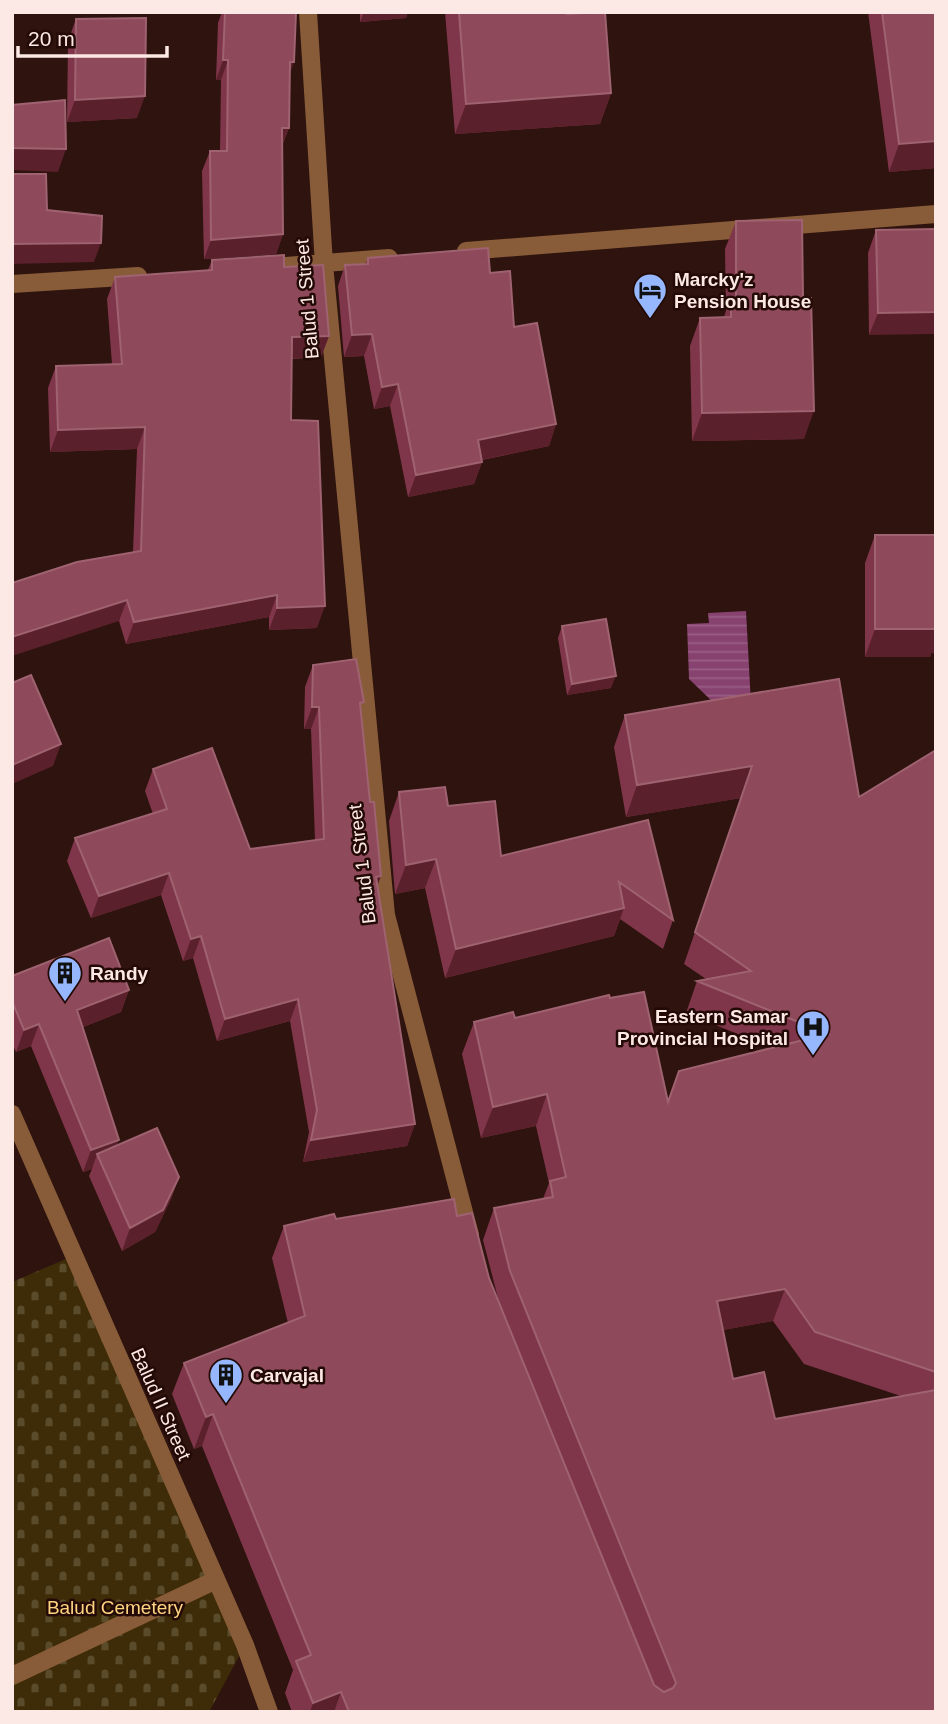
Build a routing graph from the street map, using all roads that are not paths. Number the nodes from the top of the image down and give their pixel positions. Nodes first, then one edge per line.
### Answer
1 (308, 12) edge
2 (936, 214) edge
3 (444, 253) edge
4 (404, 257) edge
5 (324, 264) junction
6 (243, 269) edge
7 (161, 275) edge
8 (12, 284) edge
9 (12, 1114) edge
10 (474, 1252) edge
11 (216, 1580) junction
12 (12, 1676) edge
13 (269, 1712) edge

1 - 5 street, Balud 1 Street
2 - 3 street
4 - 5 street
5 - 6 street
5 - 10 street, Balud 1 Street
7 - 8 street
9 - 11 street, Balud II Street
11 - 12 street
11 - 13 street, Balud II Street

